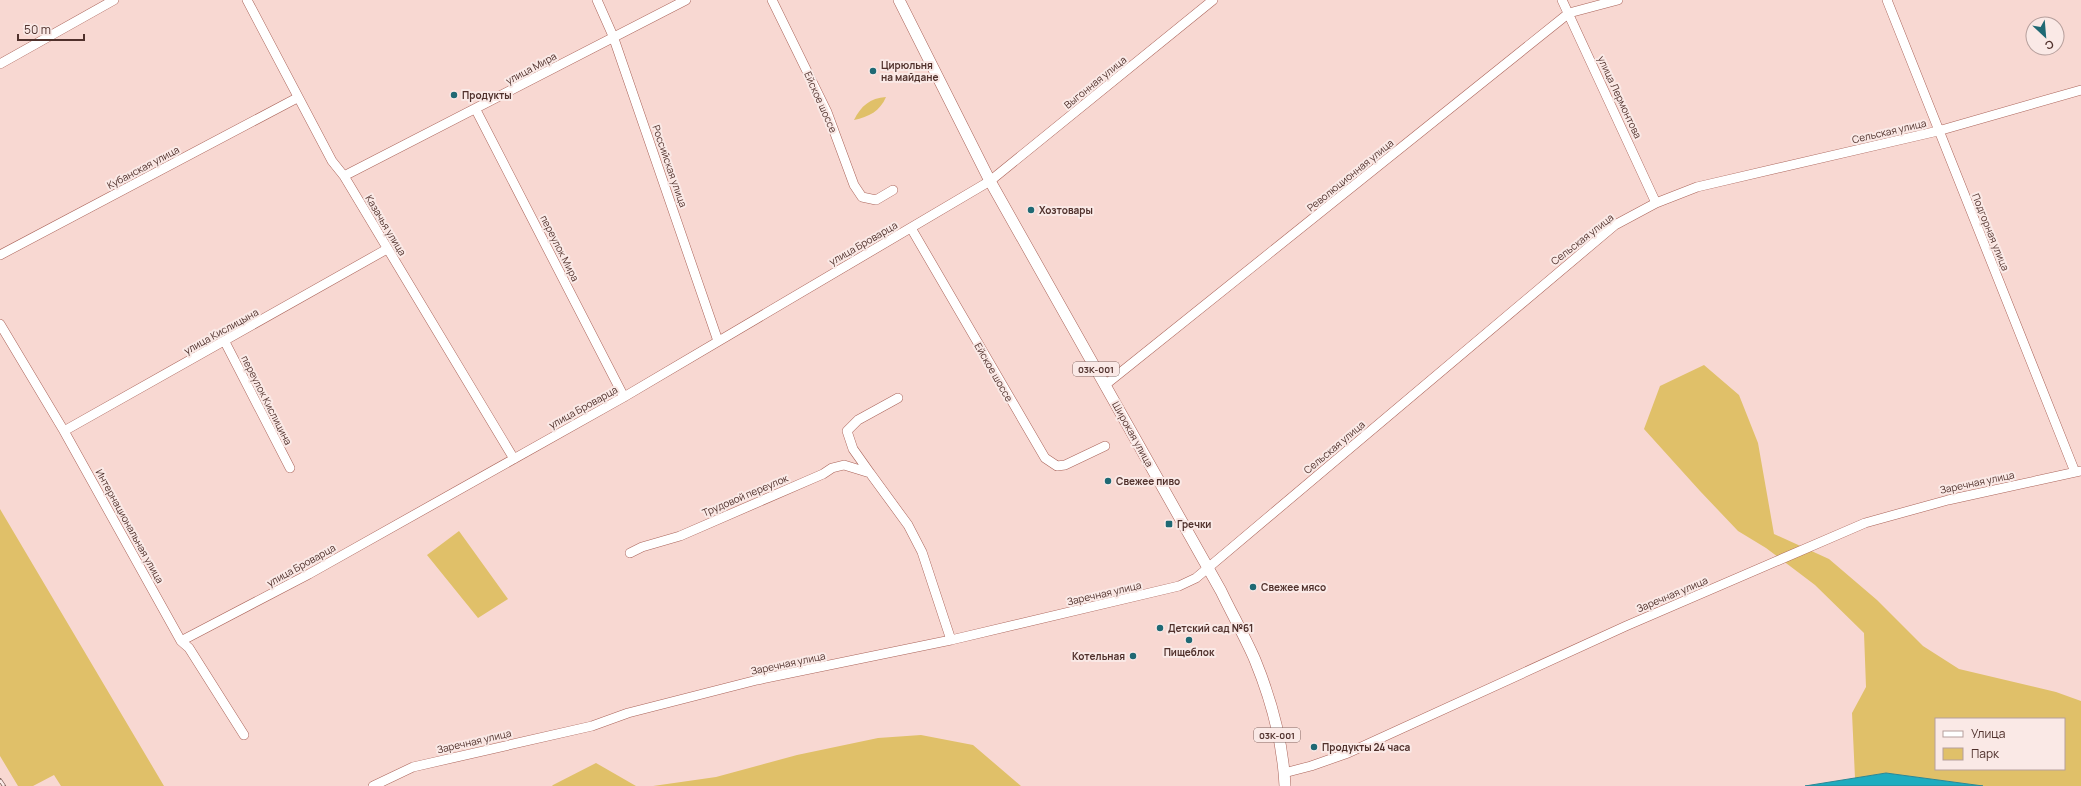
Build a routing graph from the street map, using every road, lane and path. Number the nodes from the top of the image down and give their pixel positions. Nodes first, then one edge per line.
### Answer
1 (114, 0) edge
2 (247, 0) edge
3 (596, 0) edge
4 (686, 0) edge
5 (772, 0) edge
6 (899, 0) edge
7 (1213, 0) edge
8 (1562, 0) edge
9 (1618, 0) edge
10 (1888, 0) edge
11 (1569, 13) junction
12 (613, 36) junction
13 (0, 64) edge
14 (2081, 90) edge
15 (297, 98) junction
16 (476, 110) junction
17 (1938, 131) junction
18 (344, 176) junction
19 (990, 181) junction
20 (893, 190) dead end
21 (1656, 203) junction
22 (911, 228) junction
23 (387, 249) junction
24 (0, 255) edge
25 (0, 324) edge
26 (718, 341) junction
27 (225, 342) junction
28 (1105, 385) junction
29 (624, 397) junction
30 (898, 398) dead end
31 (64, 431) junction
32 (1105, 446) dead end
33 (514, 459) junction
34 (290, 468) dead end
35 (2078, 472) edge
36 (870, 473) junction
37 (630, 553) dead end
38 (1209, 567) junction
39 (951, 640) junction
40 (181, 641) junction
41 (244, 735) dead end
42 (1284, 773) junction
43 (372, 786) edge
44 (1285, 786) edge

1 - 13 street
2 - 15 street, Казачья улица
3 - 12 street, Российская улица
4 - 12 street, улица Мира
5 - 20 street, Ейское шоссе
6 - 19 main road, 03К-001
7 - 19 street, Выгонная улица
8 - 11 street, улица Лермонтова
9 - 11 street, Революционная улица
10 - 17 street, Подгорная улица
11 - 21 street, улица Лермонтова
11 - 28 street, Революционная улица
12 - 16 street, улица Мира
12 - 26 street, Российская улица
14 - 17 street, Сельская улица
15 - 18 street, Казачья улица
15 - 24 street, Кубанская улица
16 - 18 street, улица Мира
16 - 29 street, переулок Мира
17 - 21 street, Сельская улица
17 - 35 street, Подгорная улица
18 - 23 street, Казачья улица
19 - 22 street, улица Броварца
19 - 28 main road, Широкая улица / 03К-001
21 - 38 street, Сельская улица
22 - 26 street, улица Броварца
22 - 32 street, Ейское шоссе
23 - 27 street, улица Кислицына
23 - 33 street, Казачья улица
25 - 31 street, Интернациональная улица
26 - 29 street, улица Броварца
27 - 31 street, улица Кислицына
27 - 34 street, переулок Кислицина
28 - 38 main road, Широкая улица / 03К-001
29 - 33 street, улица Броварца
30 - 36 street
31 - 40 street, Интернациональная улица
33 - 40 street, улица Броварца
35 - 42 street, Заречная улица
36 - 37 street, Трудовой переулок
36 - 39 street
38 - 39 street, Заречная улица
38 - 42 main road, Широкая улица / 03К-001
39 - 43 street, Заречная улица
40 - 41 street, Интернациональная улица
42 - 44 main road, Широкая улица / 03К-001

